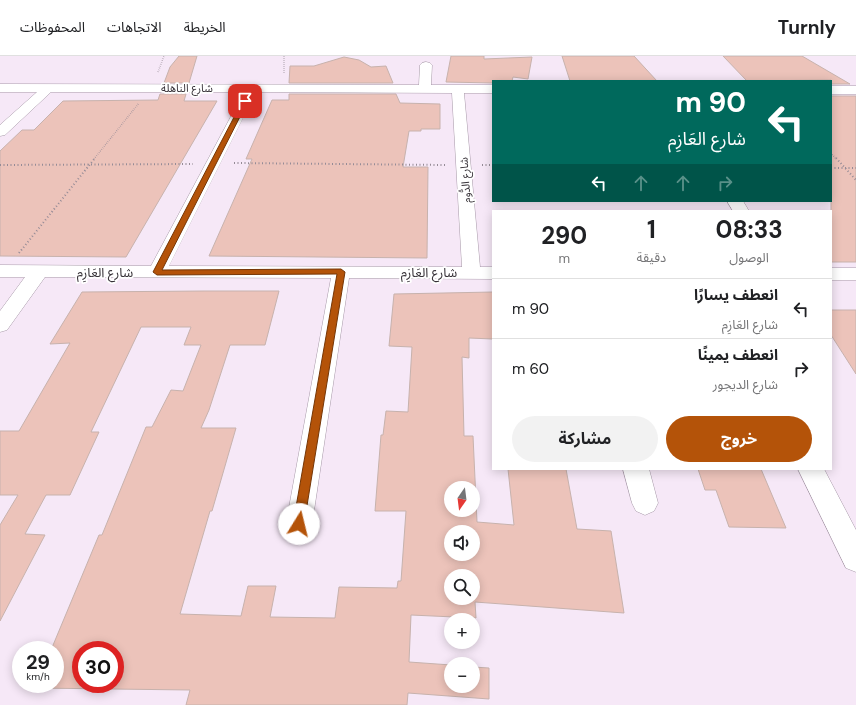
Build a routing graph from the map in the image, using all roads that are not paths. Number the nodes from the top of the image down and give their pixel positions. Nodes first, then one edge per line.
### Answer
1 (426, 65) dead end
2 (0, 88) edge
3 (48, 88) junction
4 (252, 88) junction
5 (425, 88) junction
6 (458, 88) junction
7 (492, 88) edge
8 (832, 90) edge
9 (856, 90) edge
10 (0, 132) edge
11 (2, 271) edge
12 (38, 272) junction
13 (157, 272) junction
14 (341, 272) junction
15 (471, 272) junction
16 (492, 273) edge
17 (832, 274) edge
18 (856, 274) edge
19 (0, 325) edge
20 (636, 470) edge
21 (811, 470) edge
22 (645, 503) dead end
23 (299, 524) dead end
24 (856, 558) edge

1 - 5 street
2 - 3 street, شارع الناهلة
3 - 4 street, شارع الناهلة
3 - 10 street
4 - 5 street, شارع الناهلة
4 - 13 street
5 - 6 street, شارع الناهلة
6 - 7 street, شارع الناهلة
6 - 15 street, شارع الدُّوم
8 - 9 street
11 - 12 street, شارع العَازِم
12 - 13 street, شارع العَازِم
12 - 19 street
13 - 14 street, شارع العَازِم
14 - 15 street, شارع العَازِم
14 - 23 street
15 - 16 street, شارع العَازِم
17 - 18 street
20 - 22 street
21 - 24 street

